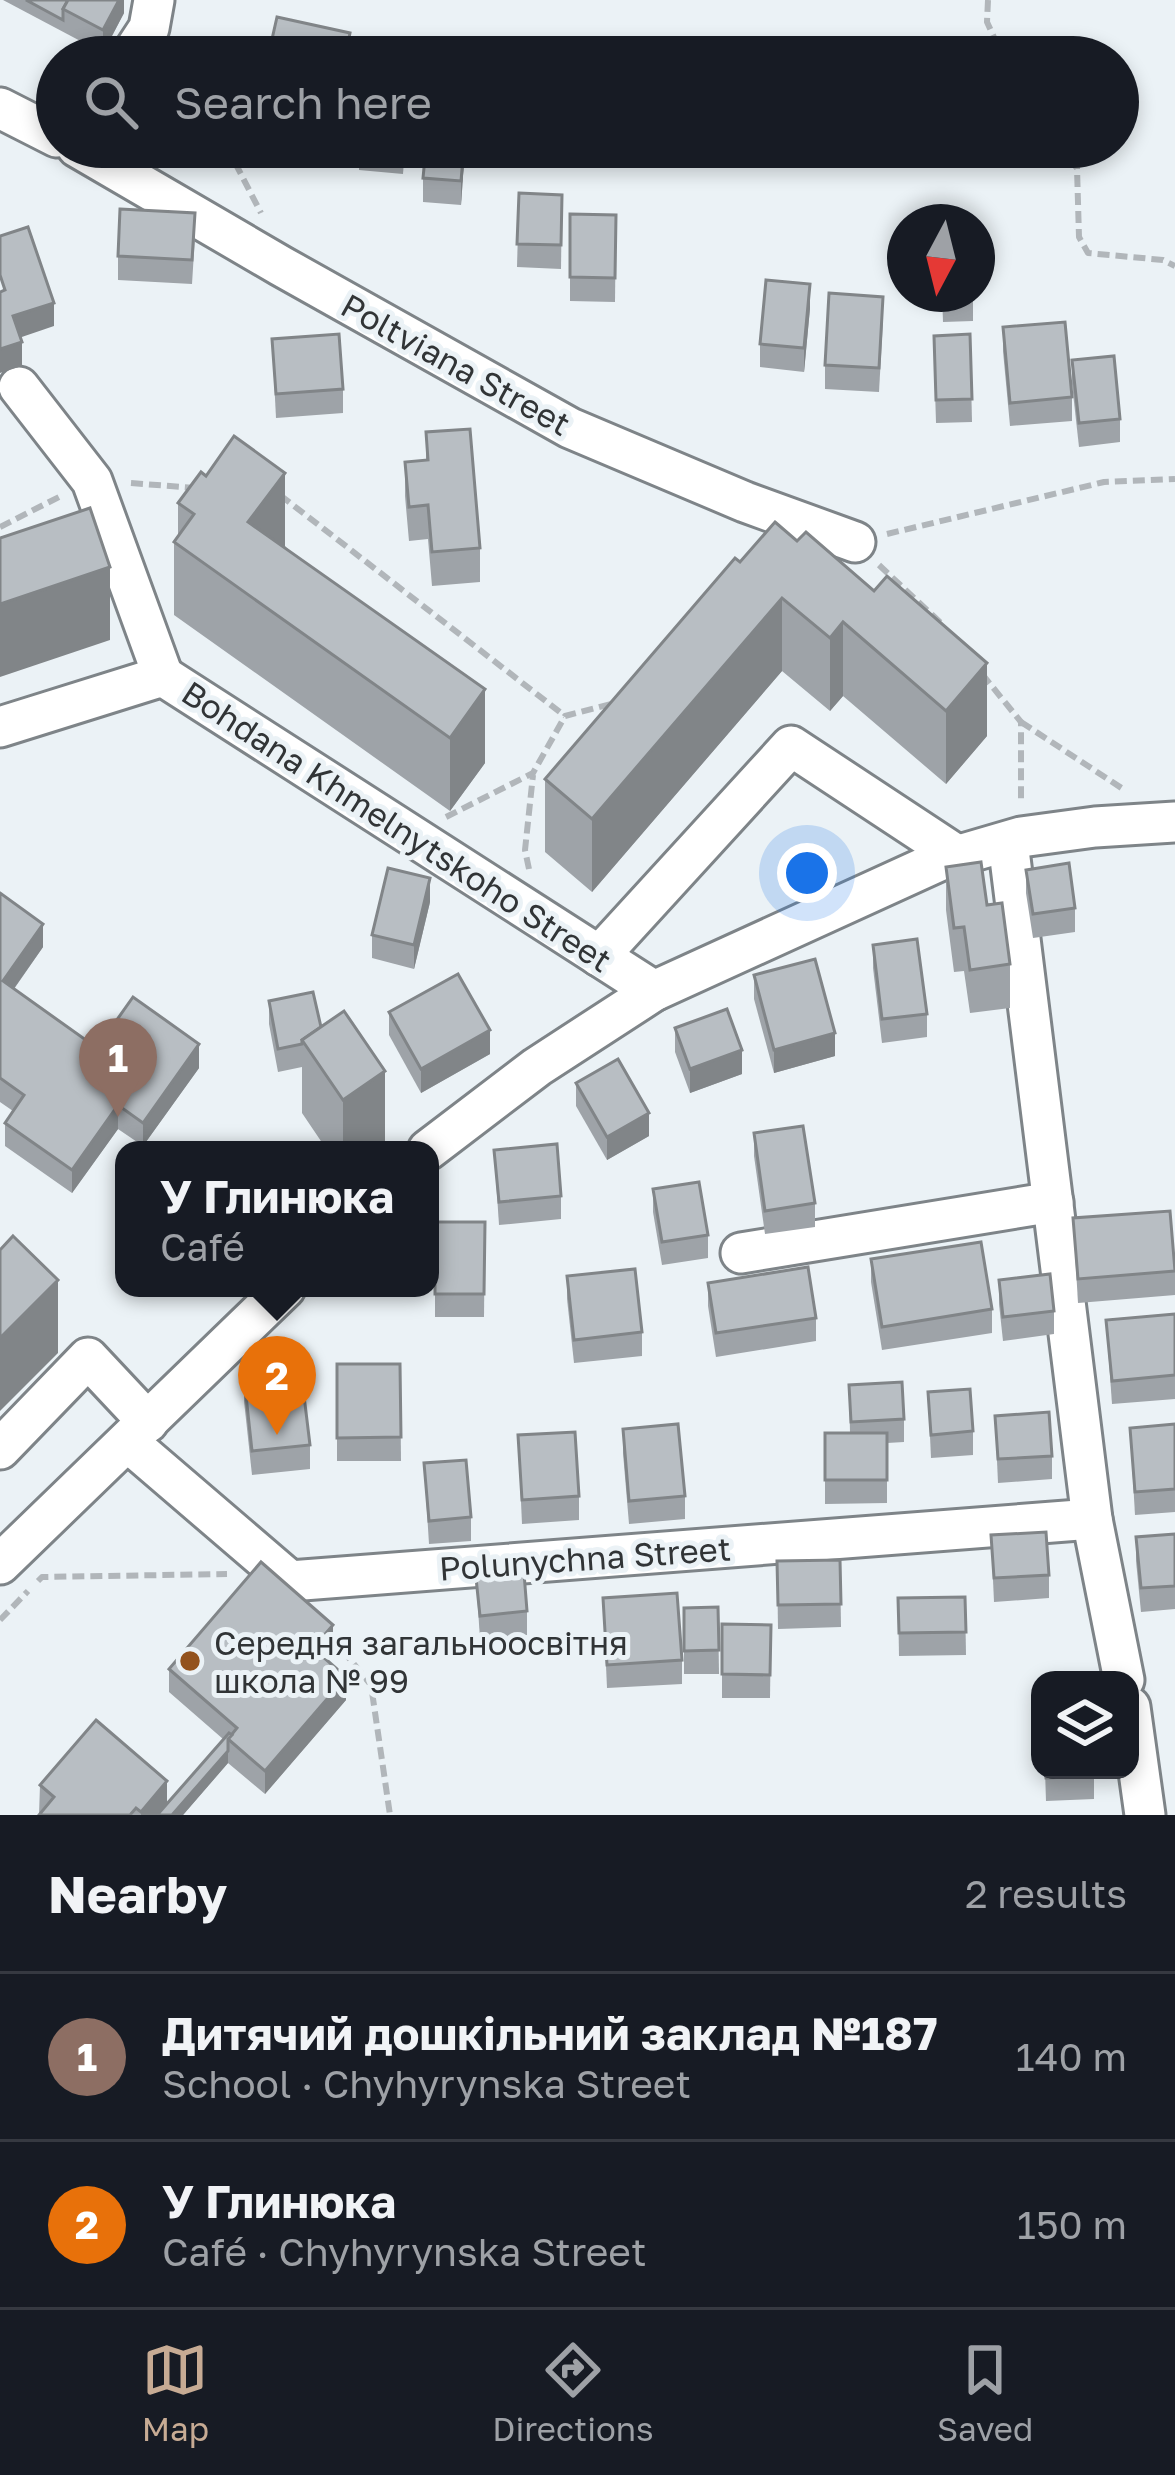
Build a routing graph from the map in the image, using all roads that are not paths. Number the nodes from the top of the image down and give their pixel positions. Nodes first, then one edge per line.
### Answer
1 (154, 0) edge
2 (144, 36) edge
3 (0, 108) edge
4 (36, 126) edge
5 (112, 168) edge
6 (19, 387) dead end
7 (855, 542) road end
8 (163, 676) junction
9 (0, 727) edge
10 (1174, 822) edge
11 (1015, 839) junction
12 (958, 856) junction
13 (599, 956) junction
14 (654, 991) junction
15 (439, 1142) edge
16 (1053, 1202) junction
17 (741, 1252) dead end
18 (276, 1297) edge
19 (138, 1432) junction
20 (0, 1449) edge
21 (1092, 1519) junction
22 (0, 1564) edge
23 (1122, 1671) edge
24 (1139, 1772) edge
25 (1145, 1815) edge

1 - 2 street
3 - 4 street
5 - 7 street, Poltviana Street
6 - 8 street
8 - 9 street, Bohdana Khmelnytskoho Street
8 - 13 street, Bohdana Khmelnytskoho Street
10 - 11 street
11 - 12 street
11 - 16 street
12 - 13 street
12 - 14 street
13 - 14 street, Bohdana Khmelnytskoho Street
14 - 15 street
16 - 17 street
16 - 21 street
18 - 19 street
19 - 20 street, Polunychna Street
19 - 21 street, Polunychna Street
19 - 22 street
21 - 23 street
24 - 25 street

